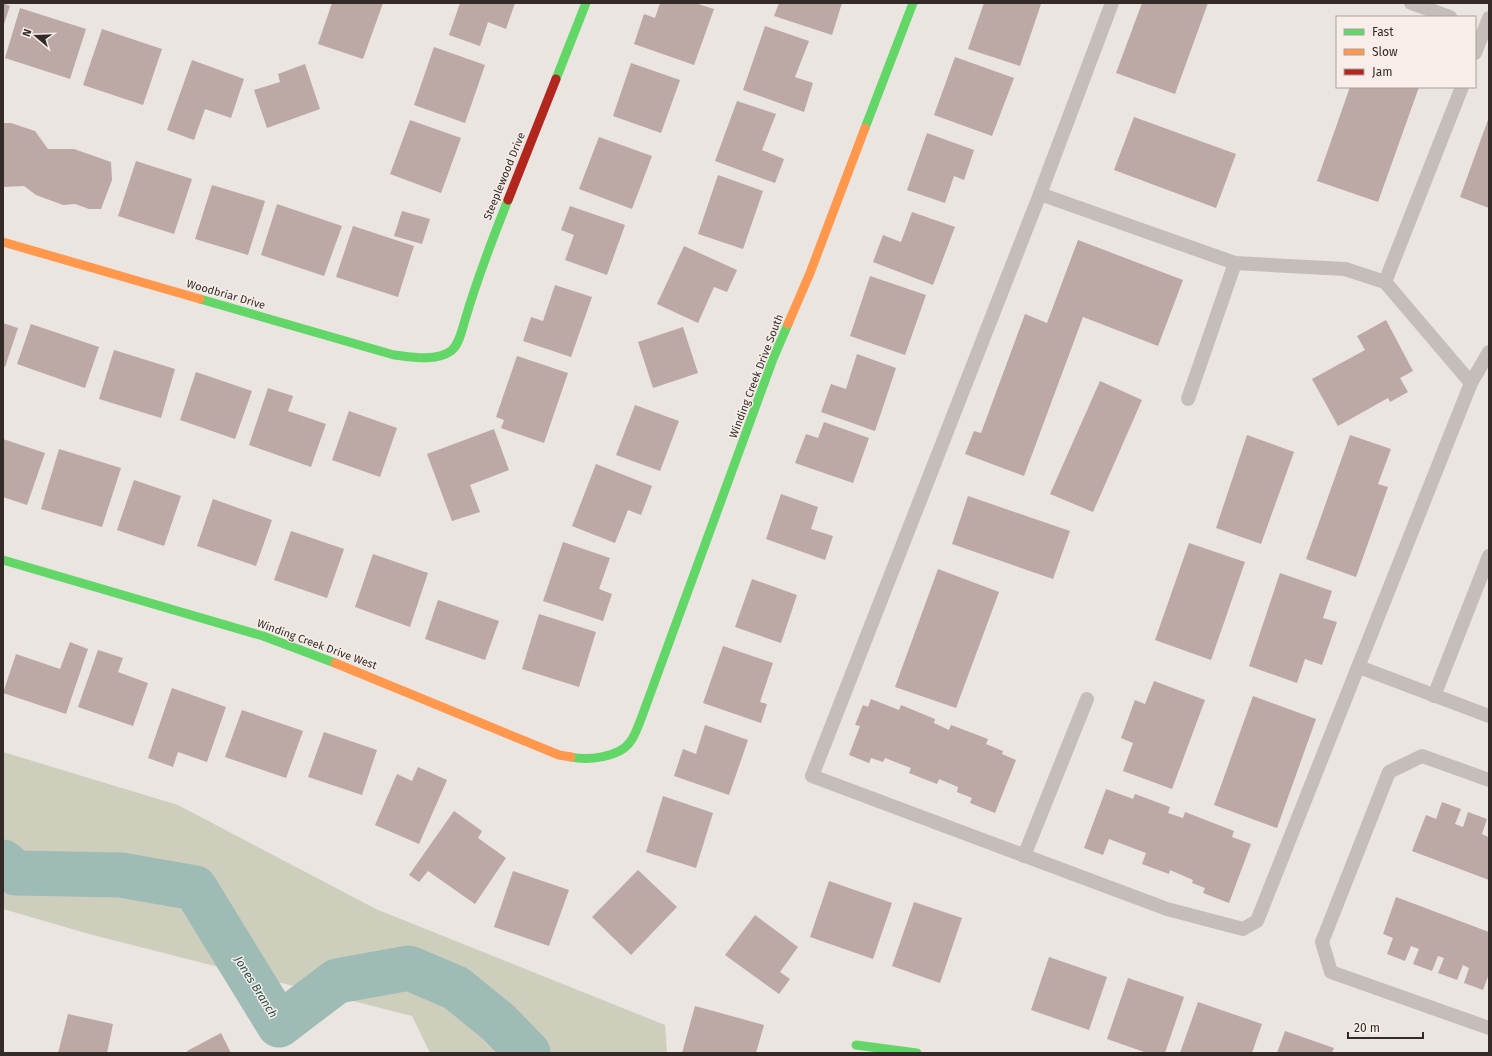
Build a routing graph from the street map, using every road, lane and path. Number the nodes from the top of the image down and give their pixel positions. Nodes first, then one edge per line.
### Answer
1 (586, 3) edge
2 (913, 3) edge
3 (1112, 3) edge
4 (1411, 3) edge
5 (1447, 16) edge
6 (1484, 26) edge
7 (1476, 50) edge
8 (1462, 88) edge
9 (1040, 194) junction
10 (3, 242) edge
11 (1235, 263) junction
12 (1385, 282) junction
13 (1489, 352) edge
14 (444, 354) joint
15 (1472, 383) junction
16 (1188, 399) dead end
17 (1489, 556) edge
18 (3, 560) edge
19 (1359, 667) junction
20 (1434, 696) junction
21 (1087, 699) dead end
22 (1489, 716) edge
23 (617, 753) joint
24 (1489, 780) edge
25 (1024, 856) junction
26 (1489, 1028) edge
27 (856, 1045) dead end
28 (917, 1053) edge

1 - 14 street, Steeplewood Drive
2 - 23 street, Winding Creek Drive South
3 - 9 lane
4 - 5 lane
6 - 7 lane
8 - 12 lane
9 - 11 lane
9 - 25 lane
10 - 14 street, Woodbriar Drive
11 - 12 lane
11 - 16 lane
12 - 15 lane
13 - 15 lane
15 - 19 lane
17 - 20 lane
18 - 23 street, Winding Creek Drive West
19 - 20 lane
19 - 25 lane
20 - 22 lane
21 - 25 lane
24 - 26 lane
27 - 28 street

